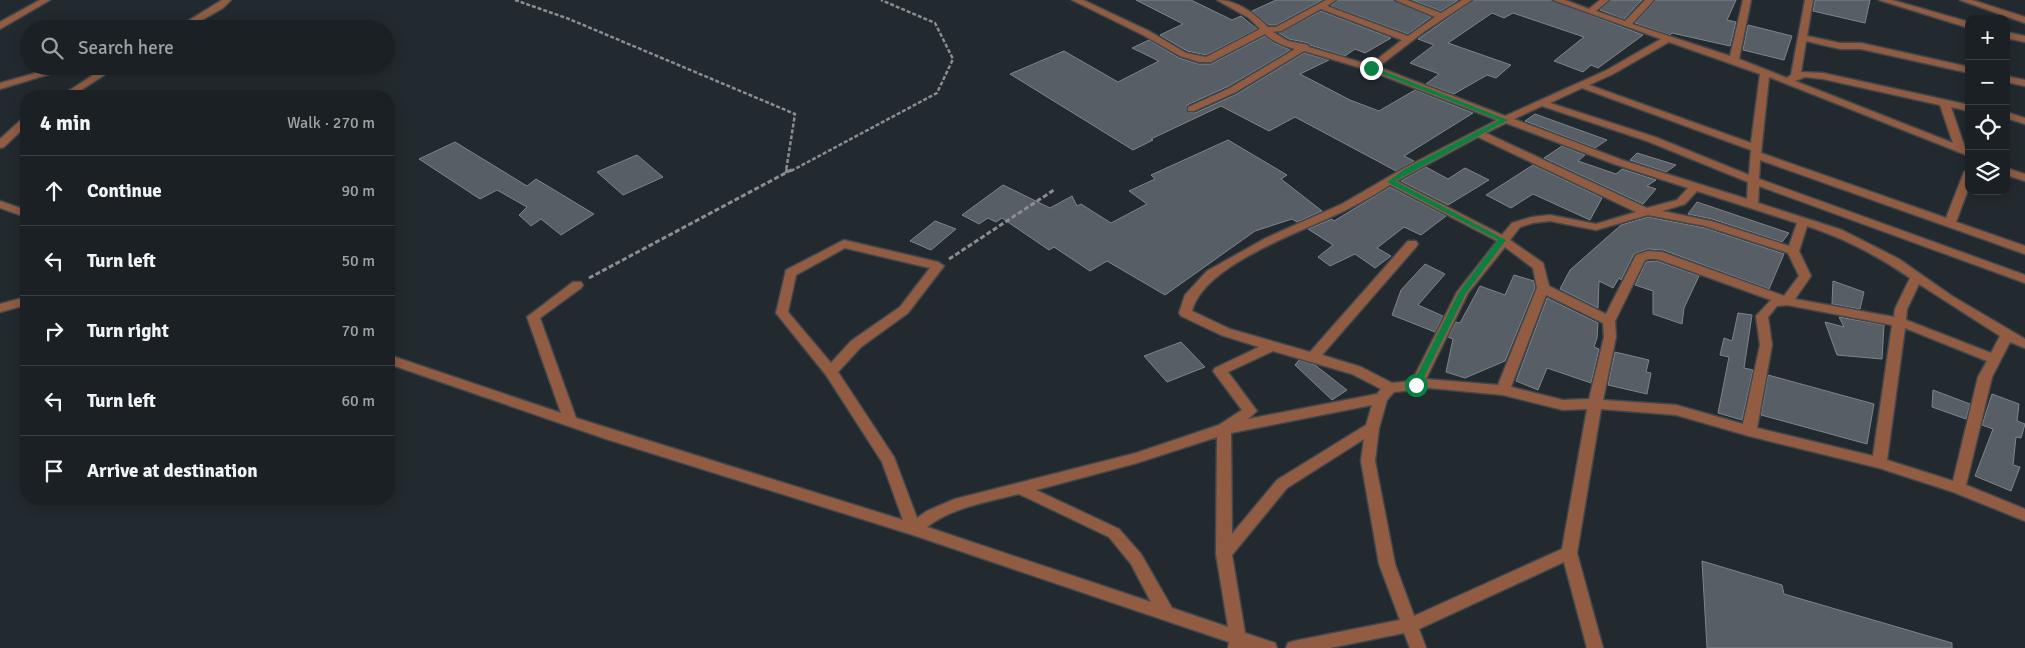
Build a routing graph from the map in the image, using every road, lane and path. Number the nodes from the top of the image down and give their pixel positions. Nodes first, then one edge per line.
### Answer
1 (46, 0) edge
2 (227, 0) edge
3 (515, 0) edge
4 (881, 0) edge
5 (1076, 0) edge
6 (1221, 0) edge
7 (1240, 0) edge
8 (1332, 0) edge
9 (1399, 0) edge
10 (1468, 0) edge
11 (1557, 0) edge
12 (1605, 0) edge
13 (1650, 0) edge
14 (1747, 0) edge
15 (1809, 0) edge
16 (1883, 0) edge
17 (1231, 5) junction
18 (1320, 6) junction
19 (1958, 8) edge
20 (1590, 12) junction
21 (1442, 16) junction
22 (1965, 19) edge
23 (195, 20) edge
24 (2025, 20) edge
25 (0, 26) edge
26 (1626, 26) junction
27 (1266, 30) junction
28 (2010, 36) edge
29 (1802, 37) junction
30 (1409, 39) junction
31 (1668, 39) junction
32 (2025, 39) edge
33 (1305, 47) junction
34 (1734, 60) junction
35 (1371, 68) junction
36 (1965, 69) edge
37 (1764, 72) junction
38 (40, 75) edge
39 (100, 75) edge
40 (1792, 78) junction
41 (2010, 80) edge
42 (2025, 83) edge
43 (1581, 85) junction
44 (0, 86) edge
45 (76, 90) edge
46 (1542, 103) junction
47 (1945, 104) junction
48 (1965, 107) edge
49 (1191, 109) dead end
50 (2010, 116) edge
51 (1504, 120) junction
52 (2025, 120) edge
53 (20, 127) edge
54 (1479, 134) junction
55 (0, 145) edge
56 (1964, 151) edge
57 (1756, 152) junction
58 (2010, 172) edge
59 (786, 174) junction
60 (2025, 178) edge
61 (1754, 181) junction
62 (1390, 182) junction
63 (1965, 183) edge
64 (1694, 187) junction
65 (1054, 190) dead end
66 (0, 204) edge
67 (1752, 205) junction
68 (1644, 211) junction
69 (20, 212) edge
70 (1803, 221) junction
71 (1950, 223) junction
72 (1503, 240) junction
73 (1412, 244) dead end
74 (2025, 250) edge
75 (1793, 251) junction
76 (938, 266) junction
77 (1916, 277) junction
78 (2025, 279) edge
79 (577, 285) joint
80 (1543, 288) junction
81 (1787, 301) junction
82 (20, 303) edge
83 (0, 308) edge
84 (1609, 321) junction
85 (1900, 322) junction
86 (2007, 335) junction
87 (2025, 344) edge
88 (1270, 347) junction
89 (1313, 357) junction
90 (1995, 359) junction
91 (395, 361) edge
92 (831, 372) junction
93 (1416, 385) junction
94 (1503, 390) junction
95 (1386, 393) junction
96 (1595, 404) junction
97 (570, 420) junction
98 (1372, 428) junction
99 (1224, 429) junction
100 (1749, 431) junction
101 (1879, 462) junction
102 (1019, 488) junction
103 (1958, 488) junction
104 (2025, 514) edge
105 (914, 529) junction
106 (1569, 553) junction
107 (1224, 554) junction
108 (1166, 613) junction
109 (1410, 625) junction
110 (1237, 643) edge
111 (1269, 648) edge
112 (1294, 648) edge
113 (1418, 648) edge
114 (1595, 648) edge

1 - 25 street
2 - 23 street
3 - 59 path
4 - 59 path
5 - 27 street
6 - 17 street
7 - 17 street
8 - 18 street
9 - 21 street
10 - 21 street
11 - 20 street
12 - 20 street
13 - 26 street
14 - 34 street
15 - 29 street
16 - 19 street
17 - 27 street
18 - 27 street
18 - 30 street
19 - 22 street
19 - 24 street
20 - 26 street
21 - 30 street
26 - 31 street
27 - 33 street
28 - 32 street
29 - 36 street
29 - 40 street
30 - 35 street
31 - 34 street
31 - 43 street
33 - 35 street
33 - 49 street
34 - 37 street
35 - 51 street
37 - 40 street
37 - 57 street
38 - 44 street
39 - 45 street
40 - 47 street
40 - 56 street
41 - 42 street
43 - 46 street
43 - 57 street
46 - 51 street
46 - 61 street
47 - 48 street
47 - 56 street
50 - 52 street
51 - 54 street
51 - 64 street
53 - 55 street
54 - 62 street
54 - 68 street
57 - 61 street
57 - 71 street
58 - 60 street
59 - 79 path
61 - 67 street
61 - 78 street
62 - 72 street
62 - 88 street
63 - 71 street
64 - 67 street
64 - 68 street
65 - 76 path
66 - 69 street
67 - 70 street
68 - 72 street
68 - 75 street
70 - 75 street
70 - 77 street
71 - 74 street
72 - 80 street
72 - 93 street
73 - 89 street
75 - 81 street
76 - 92 street
76 - 92 street
77 - 85 street
77 - 86 street
79 - 97 street
80 - 84 street
80 - 94 street
81 - 84 street
81 - 85 street
81 - 100 street
82 - 83 street
84 - 96 street
85 - 90 street
85 - 101 street
86 - 87 street
86 - 90 street
88 - 89 street
88 - 99 street
89 - 95 street
90 - 103 street
91 - 97 street
92 - 105 street
93 - 94 street
93 - 95 street
94 - 96 street
95 - 98 street
95 - 99 street
96 - 100 street
96 - 106 street
97 - 105 street
98 - 107 street
98 - 109 street
99 - 102 street
99 - 107 street
100 - 101 street
101 - 103 street
102 - 105 street
102 - 108 street
103 - 104 street
105 - 108 street
106 - 109 street
106 - 114 street
107 - 110 street
108 - 110 street
109 - 112 street
109 - 113 street
110 - 111 street

